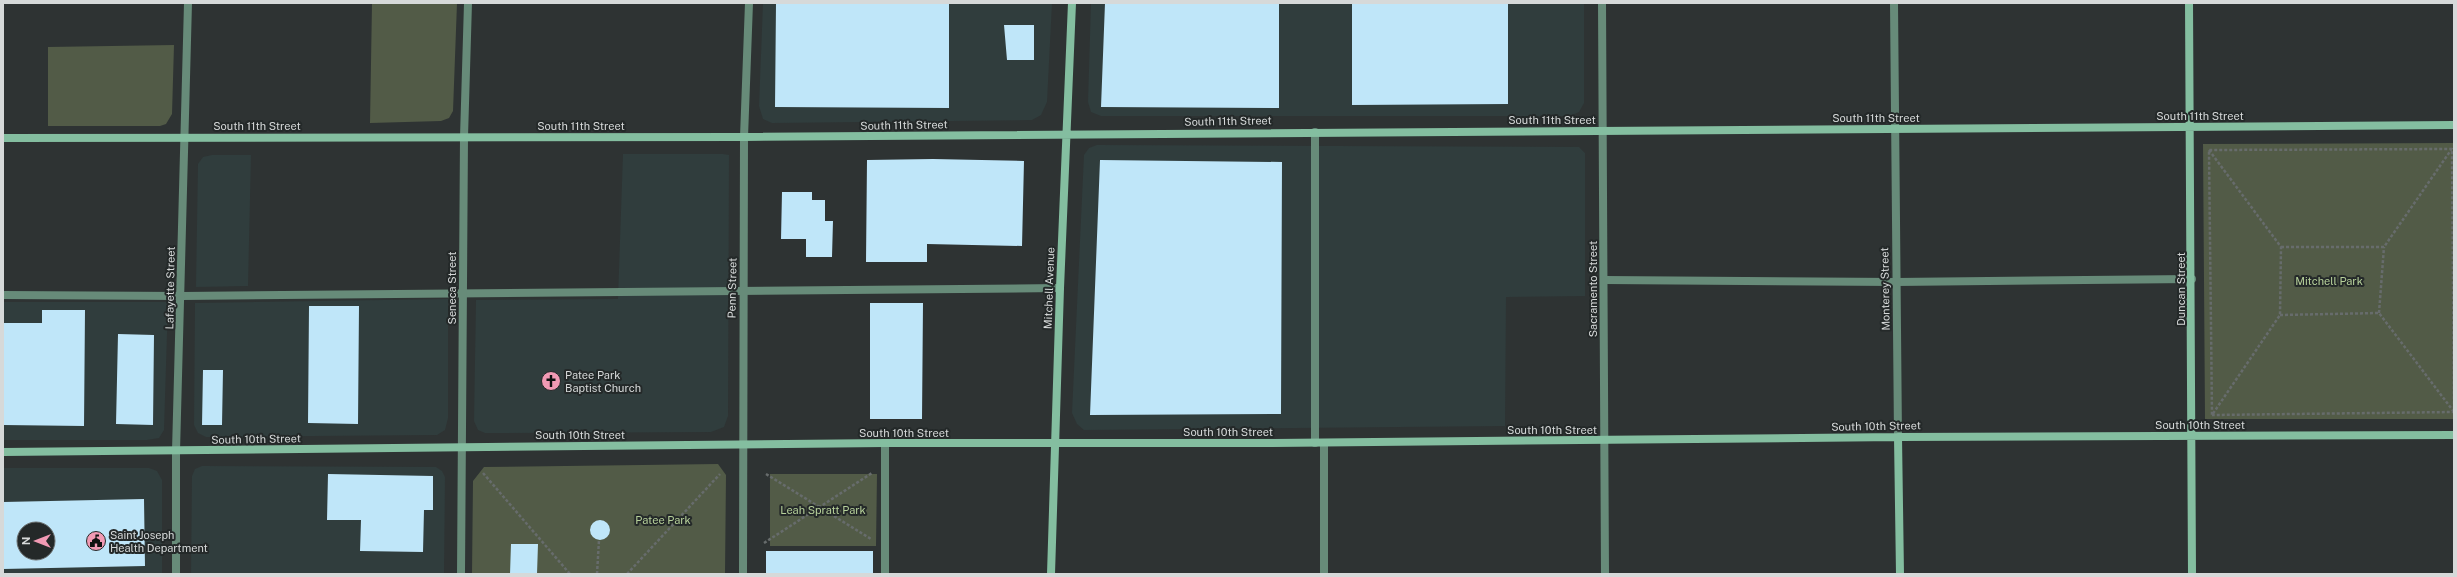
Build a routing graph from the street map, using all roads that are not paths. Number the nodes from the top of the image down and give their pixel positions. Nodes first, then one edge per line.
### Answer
1 (188, 3) edge
2 (468, 3) edge
3 (749, 3) edge
4 (1072, 3) edge
5 (1602, 3) edge
6 (1894, 3) edge
7 (2189, 3) edge
8 (2454, 125) edge
9 (2192, 127) junction
10 (1895, 129) junction
11 (1603, 130) junction
12 (1315, 132) junction
13 (1066, 134) junction
14 (185, 137) junction
15 (464, 137) junction
16 (744, 137) junction
17 (3, 138) edge
18 (2192, 279) junction
19 (1604, 280) junction
20 (1896, 282) junction
21 (1060, 288) junction
22 (743, 291) junction
23 (463, 292) junction
24 (3, 295) edge
25 (182, 296) junction
26 (2454, 435) edge
27 (2192, 436) junction
28 (1898, 437) junction
29 (1604, 440) junction
30 (885, 443) junction
31 (1056, 443) junction
32 (1320, 443) junction
33 (743, 445) junction
34 (462, 447) junction
35 (176, 451) junction
36 (3, 452) edge
37 (176, 574) edge
38 (461, 574) edge
39 (743, 574) edge
40 (884, 574) edge
41 (1051, 574) edge
42 (1324, 574) edge
43 (1605, 574) edge
44 (1900, 574) edge
45 (2192, 574) edge

1 - 14 street, Lafayette Street
2 - 15 street, Seneca Street
3 - 16 street, Penn Street
4 - 13 street, Mitchell Avenue
5 - 11 street, Sacramento Street
6 - 10 street, Monterey Street
7 - 9 street, Duncan Street
8 - 9 street, South 11th Street
9 - 10 street, South 11th Street
9 - 18 street, Duncan Street
10 - 11 street, South 11th Street
10 - 20 street, Monterey Street
11 - 12 street, South 11th Street
11 - 19 street, Sacramento Street
12 - 13 street, South 11th Street
12 - 32 street
13 - 16 street, South 11th Street
13 - 21 street, Mitchell Avenue
14 - 15 street, South 11th Street
14 - 17 street, South 11th Street
14 - 25 street, Lafayette Street
15 - 16 street, South 11th Street
15 - 23 street, Seneca Street
16 - 22 street, Penn Street
18 - 20 street
18 - 27 street, Duncan Street
19 - 20 street
19 - 29 street, Sacramento Street
20 - 28 street, Monterey Street
21 - 22 street
21 - 31 street, Mitchell Avenue
22 - 23 street
22 - 33 street, Penn Street
23 - 25 street
23 - 34 street, Seneca Street
24 - 25 street
25 - 35 street, Lafayette Street
26 - 27 street, South 10th Street
27 - 28 street, South 10th Street
27 - 45 street, Duncan Street
28 - 29 street, South 10th Street
28 - 44 street, Monterey Street
29 - 32 street, South 10th Street
29 - 43 street, Sacramento Street
30 - 31 street, South 10th Street
30 - 33 street, South 10th Street
30 - 40 street
31 - 32 street, South 10th Street
31 - 41 street, Mitchell Avenue
32 - 42 street
33 - 34 street, South 10th Street
33 - 39 street, Penn Street
34 - 35 street, South 10th Street
34 - 38 street, Seneca Street
35 - 36 street, South 10th Street
35 - 37 street, Lafayette Street

